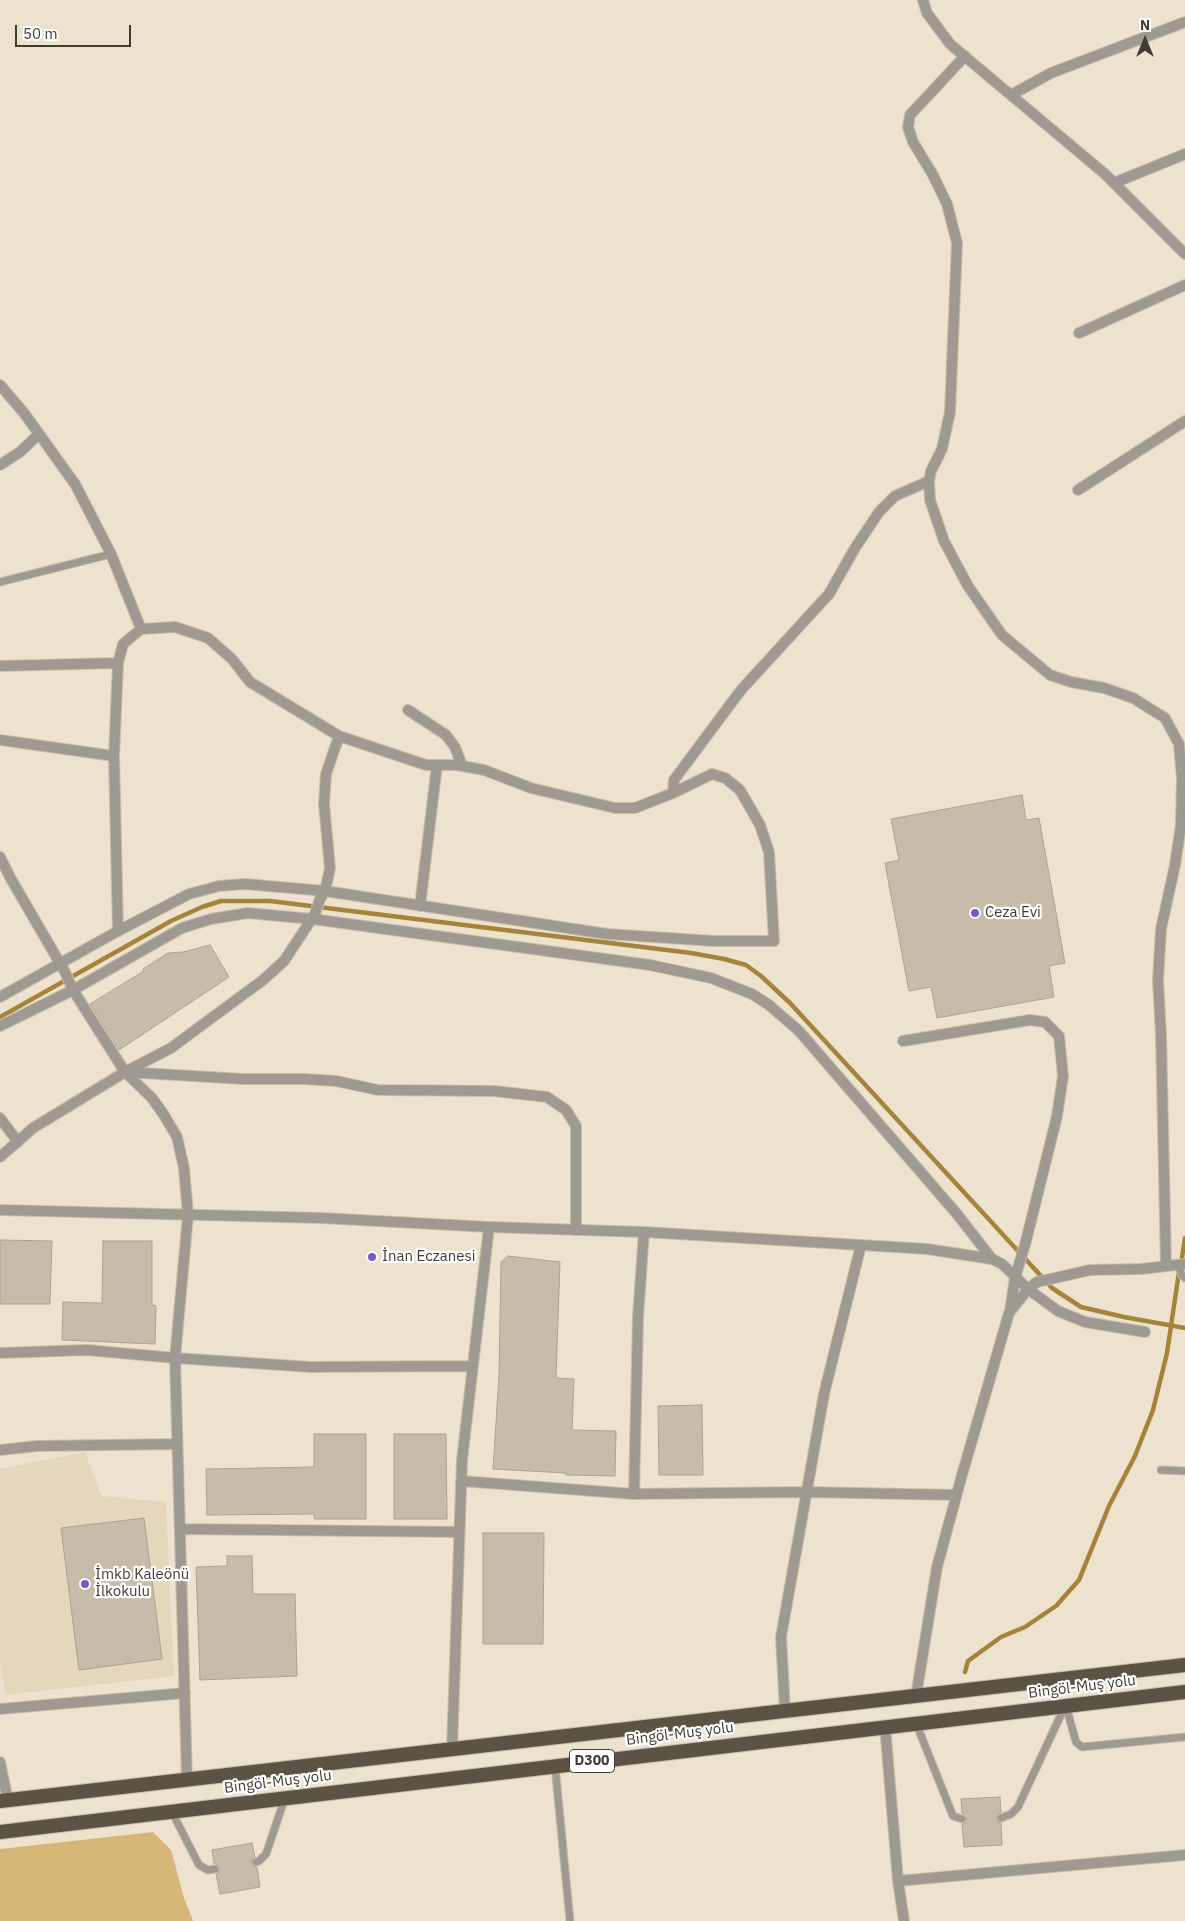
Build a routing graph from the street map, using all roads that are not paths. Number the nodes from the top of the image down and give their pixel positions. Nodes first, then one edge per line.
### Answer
1 (922, 0) edge
2 (1185, 22) edge
3 (965, 56) junction
4 (1011, 95) junction
5 (1185, 154) edge
6 (1114, 183) junction
7 (1185, 254) edge
8 (1185, 285) edge
9 (1079, 333) dead end
10 (0, 385) edge
11 (1185, 421) edge
12 (39, 434) junction
13 (0, 465) edge
14 (928, 481) junction
15 (1078, 490) dead end
16 (111, 554) junction
17 (0, 582) edge
18 (140, 629) junction
19 (118, 663) junction
20 (0, 666) edge
21 (408, 710) dead end
22 (338, 736) junction
23 (0, 740) edge
24 (114, 756) junction
25 (437, 765) junction
26 (462, 766) junction
27 (673, 793) junction
28 (0, 857) edge
29 (322, 895) junction
30 (420, 906) junction
31 (314, 917) junction
32 (118, 930) junction
33 (63, 968) junction
34 (72, 987) junction
35 (0, 997) edge
36 (0, 1026) edge
37 (904, 1041) dead end
38 (125, 1072) junction
39 (0, 1118) edge
40 (18, 1142) junction
41 (0, 1157) edge
42 (0, 1210) edge
43 (188, 1215) junction
44 (489, 1227) junction
45 (576, 1230) junction
46 (644, 1232) junction
47 (861, 1245) junction
48 (992, 1259) junction
49 (1175, 1265) edge
50 (1015, 1278) junction
51 (1185, 1278) edge
52 (1028, 1290) junction
53 (1009, 1313) junction
54 (1145, 1332) dead end
55 (0, 1353) edge
56 (175, 1358) junction
57 (473, 1366) junction
58 (177, 1444) junction
59 (0, 1450) edge
60 (1161, 1470) dead end
61 (1185, 1471) edge
62 (461, 1481) junction
63 (806, 1492) junction
64 (634, 1494) junction
65 (956, 1495) junction
66 (180, 1529) junction
67 (459, 1532) junction
68 (1185, 1665) edge
69 (1185, 1692) edge
70 (185, 1693) junction
71 (916, 1696) junction
72 (1065, 1705) junction
73 (0, 1709) edge
74 (785, 1711) junction
75 (916, 1723) junction
76 (885, 1726) junction
77 (1185, 1737) edge
78 (452, 1749) junction
79 (0, 1762) edge
80 (555, 1766) junction
81 (188, 1780) junction
82 (285, 1798) junction
83 (4, 1801) edge
84 (172, 1812) junction
85 (1001, 1818) dead end
86 (962, 1819) dead end
87 (0, 1832) edge
88 (1185, 1856) edge
89 (256, 1862) dead end
90 (215, 1869) dead end
91 (898, 1881) junction
92 (570, 1921) edge
93 (904, 1921) edge

1 - 3 street
2 - 4 street
3 - 4 street
3 - 14 street
4 - 6 street
5 - 6 street
6 - 7 street
8 - 9 street
10 - 12 street
11 - 15 street
12 - 13 street
12 - 16 street
14 - 27 street
14 - 49 street
16 - 17 lane
16 - 18 street
18 - 19 street
18 - 22 street
19 - 20 street
19 - 24 street
21 - 26 street
22 - 25 street
22 - 29 street
23 - 24 street
24 - 32 street
25 - 26 street
25 - 30 street
26 - 27 street
27 - 30 street
28 - 33 street
29 - 30 street
29 - 31 street
29 - 32 street
31 - 34 street
31 - 38 street
31 - 48 street
32 - 33 street
33 - 34 street
33 - 35 street
34 - 36 street
34 - 38 street
37 - 50 street
38 - 40 street
38 - 43 street
38 - 45 street
39 - 40 street
40 - 41 street
42 - 43 street
43 - 44 street
43 - 56 street
44 - 45 street
44 - 57 street
45 - 46 street
46 - 47 street
46 - 64 street
47 - 48 street
47 - 63 street
48 - 50 street
49 - 51 lane
49 - 52 street
50 - 52 street
50 - 53 street
52 - 53 street
52 - 54 street
53 - 65 street
55 - 56 street
56 - 57 street
56 - 58 street
57 - 62 street
58 - 59 street
58 - 66 street
60 - 61 lane
62 - 64 street
62 - 67 street
63 - 64 street
63 - 65 street
63 - 74 street
65 - 71 street
66 - 67 street
66 - 70 street
67 - 78 street
68 - 71 highway, Bingöl-Muş yolu / D300
69 - 72 highway, Bingöl-Muş yolu / D300
70 - 73 street
70 - 81 street
71 - 74 highway, Bingöl-Muş yolu / D300
72 - 75 highway, Bingöl-Muş yolu / D300
72 - 77 lane
72 - 85 lane
74 - 78 highway, Bingöl-Muş yolu / D300
75 - 76 highway, Bingöl-Muş yolu / D300
75 - 86 lane
76 - 80 highway, Bingöl-Muş yolu / D300
76 - 91 street
78 - 81 highway, Bingöl-Muş yolu / D300
79 - 83 street
80 - 82 highway, Bingöl-Muş yolu / D300
80 - 92 lane
81 - 83 highway, Bingöl-Muş yolu / D300
82 - 84 highway, Bingöl-Muş yolu / D300
82 - 89 lane
84 - 87 highway, Bingöl-Muş yolu / D300
84 - 90 lane
88 - 91 street
91 - 93 street

